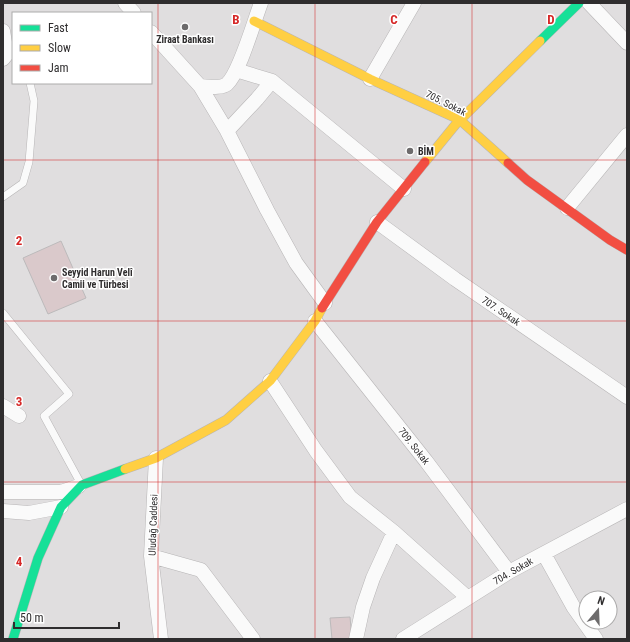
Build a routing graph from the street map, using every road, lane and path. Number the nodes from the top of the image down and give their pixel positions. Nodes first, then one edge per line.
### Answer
1 (125, 3) edge
2 (261, 3) edge
3 (414, 3) edge
4 (579, 3) edge
5 (589, 3) edge
6 (133, 12) edge
7 (254, 21) junction
8 (3, 31) edge
9 (152, 33) edge
10 (627, 43) edge
11 (8, 57) edge
12 (236, 70) junction
13 (370, 79) junction
14 (272, 81) junction
15 (30, 84) edge
16 (200, 86) junction
17 (460, 120) junction
18 (227, 131) junction
19 (627, 135) edge
20 (404, 189) junction
21 (3, 197) edge
22 (567, 208) junction
23 (377, 222) junction
24 (627, 250) edge
25 (325, 303) junction
26 (3, 313) edge
27 (315, 321) junction
28 (270, 381) junction
29 (627, 397) edge
30 (3, 406) edge
31 (19, 416) dead end
32 (156, 458) junction
33 (82, 485) junction
34 (3, 492) edge
35 (61, 507) junction
36 (627, 509) edge
37 (3, 511) edge
38 (394, 532) junction
39 (544, 554) junction
40 (151, 556) junction
41 (509, 572) junction
42 (468, 598) junction
43 (13, 639) edge
44 (162, 639) edge
45 (253, 639) edge
46 (356, 639) edge
47 (403, 639) edge
48 (595, 639) edge

1 - 6 street
2 - 7 street
3 - 13 street
4 - 17 street
5 - 10 street
7 - 12 street
7 - 13 street, 705. Sokak
8 - 11 street
9 - 16 street
12 - 14 street
12 - 16 street
13 - 17 street, 705. Sokak
14 - 18 street
14 - 20 street
15 - 21 lane
16 - 18 street
17 - 20 street
17 - 22 street, 705. Sokak
18 - 25 street
19 - 22 street
20 - 23 street
22 - 24 street, 705. Sokak
23 - 25 street
23 - 29 street, 707. Sokak
25 - 27 street
26 - 33 lane
27 - 28 street
27 - 41 street, 709. Sokak
28 - 32 street
28 - 38 street
30 - 31 street
32 - 33 street
32 - 40 street, Uludağ Caddesi
33 - 34 street
33 - 35 street
35 - 37 street
35 - 43 street
36 - 39 street, 704. Sokak
38 - 42 street
38 - 46 street
39 - 41 street, 704. Sokak
39 - 48 street
40 - 44 street, Uludağ Caddesi
40 - 45 street
41 - 42 street, 704. Sokak
42 - 47 street, 704. Sokak

